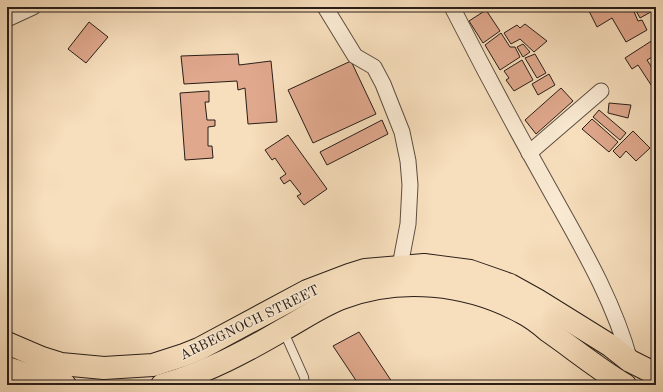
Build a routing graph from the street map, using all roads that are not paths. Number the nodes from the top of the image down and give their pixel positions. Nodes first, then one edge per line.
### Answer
1 (33, 7) edge
2 (325, 7) edge
3 (452, 7) edge
4 (7, 19) edge
5 (601, 91) dead end
6 (529, 153) junction
7 (400, 266) junction
8 (283, 330) junction
9 (7, 343) edge
10 (630, 361) junction
11 (8, 374) edge
12 (656, 374) edge
13 (619, 383) edge
14 (65, 385) edge
15 (162, 385) edge
16 (305, 385) edge

1 - 4 street
2 - 7 street
3 - 6 street
5 - 6 street
6 - 10 street
7 - 9 main road, ARBEGNOCH STREET
7 - 10 main road, ARBEGNOCH STREET
8 - 13 main road, ARBEGNOCH STREET
8 - 15 main road, ARBEGNOCH STREET
8 - 16 lane
10 - 12 main road, ARBEGNOCH STREET
11 - 14 main road

